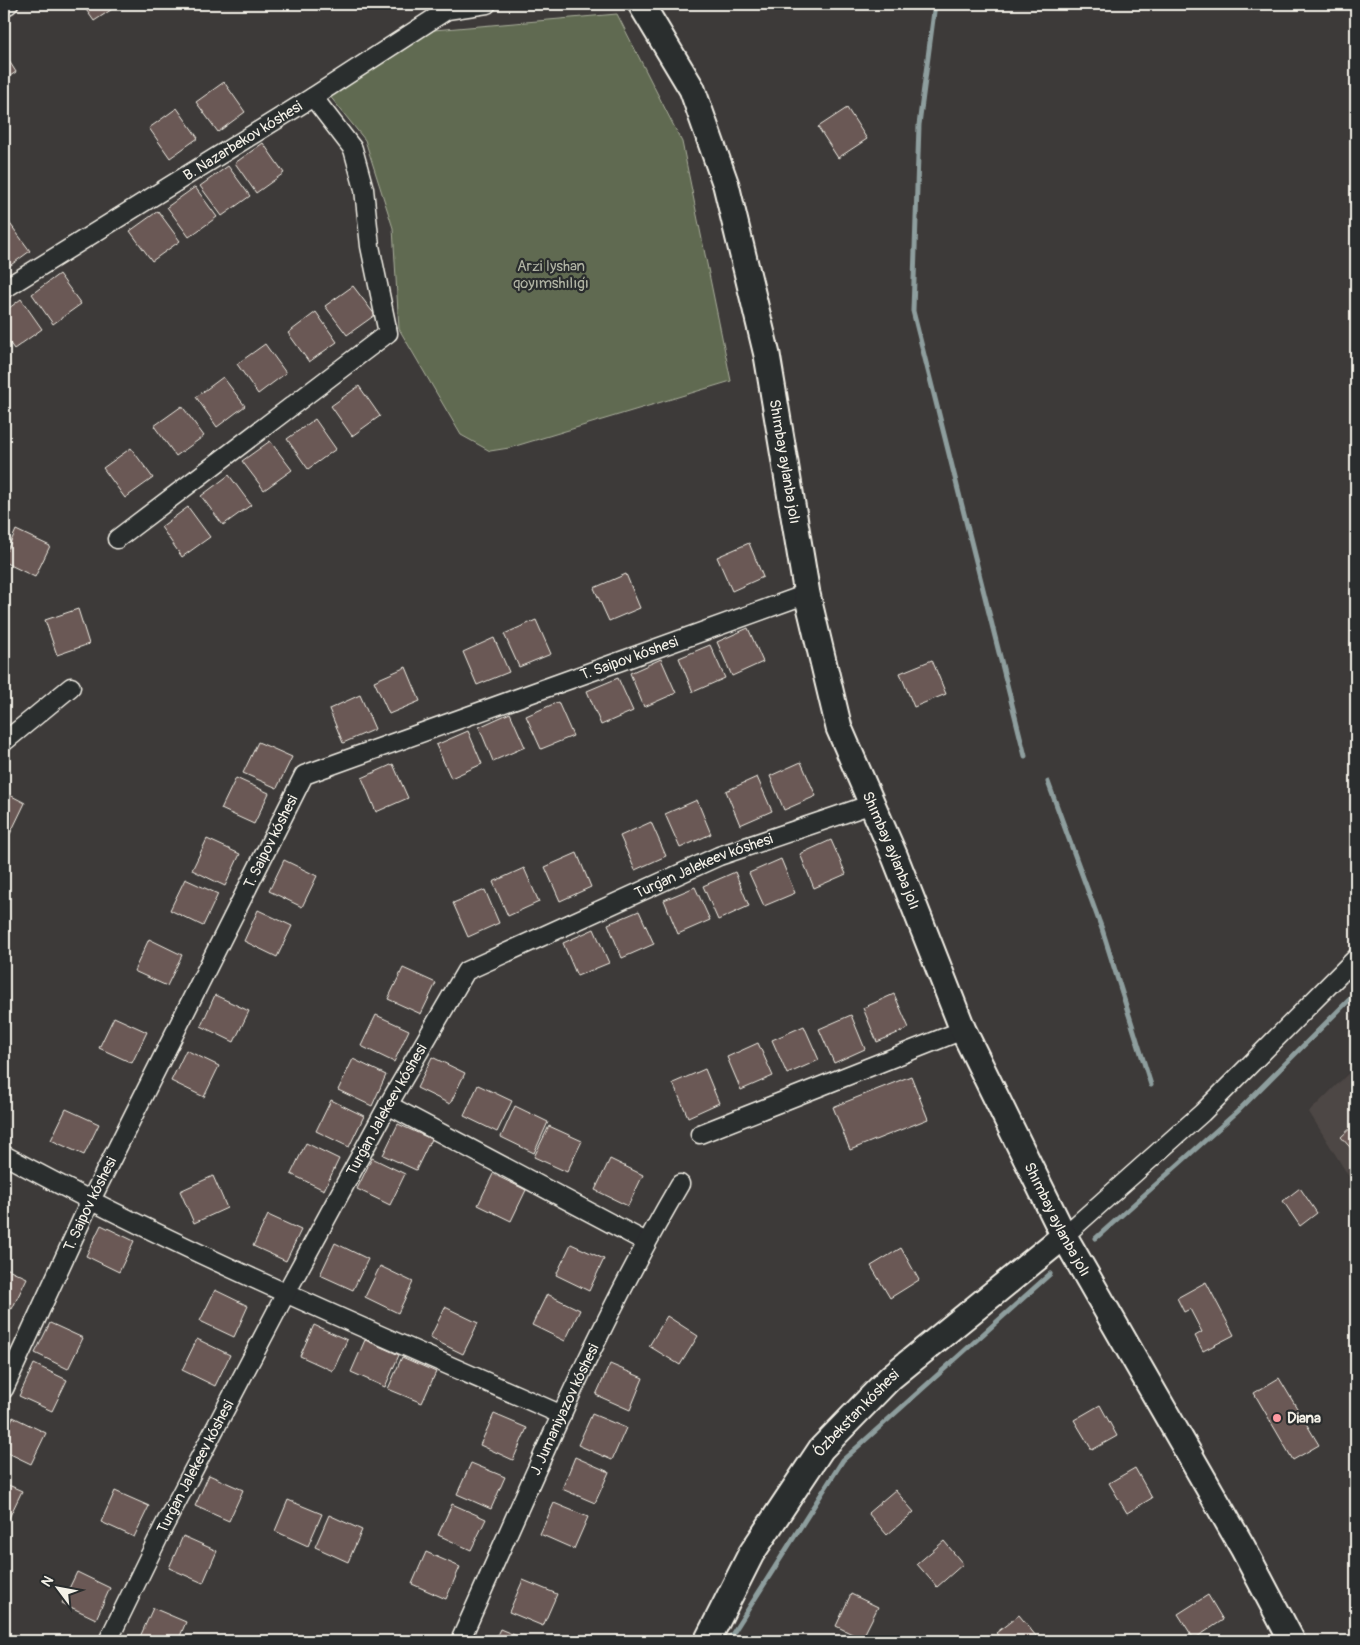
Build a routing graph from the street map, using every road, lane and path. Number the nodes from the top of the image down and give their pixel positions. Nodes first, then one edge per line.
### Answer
1 (9, 4) edge
2 (486, 4) edge
3 (641, 4) edge
4 (4, 7) edge
5 (313, 97) junction
6 (4, 289) edge
7 (116, 539) dead end
8 (807, 594) junction
9 (71, 687) dead end
10 (4, 742) edge
11 (872, 804) junction
12 (1356, 958) edge
13 (963, 1030) junction
14 (388, 1105) junction
15 (700, 1134) dead end
16 (4, 1154) edge
17 (680, 1184) dead end
18 (90, 1202) junction
19 (1064, 1236) junction
20 (646, 1242) junction
21 (286, 1293) junction
22 (4, 1389) edge
23 (562, 1415) junction
24 (108, 1641) edge
25 (460, 1641) edge
26 (707, 1641) edge
27 (1292, 1641) edge

1 - 4 street
2 - 5 street, B. Nazarbekov kóshesi
3 - 8 main road, Shımbay aylanba jolı
5 - 6 street, B. Nazarbekov kóshesi
5 - 7 street
8 - 11 main road, Shımbay aylanba jolı
8 - 18 street, T. Saipov kóshesi
9 - 10 street
11 - 13 main road, Shımbay aylanba jolı
11 - 14 street, Turǵan Jalekeev kóshesi
12 - 19 street
13 - 15 street
13 - 19 main road, Shımbay aylanba jolı
14 - 20 street
14 - 21 street, Turǵan Jalekeev kóshesi
16 - 18 street
17 - 20 street, J. Jumaniyazov kóshesi
18 - 21 street
18 - 22 street, T. Saipov kóshesi
19 - 26 main road, Ózbekstan kóshesi
19 - 27 main road, Shımbay aylanba jolı
20 - 23 street, J. Jumaniyazov kóshesi
21 - 23 street
21 - 24 street, Turǵan Jalekeev kóshesi
23 - 25 street, J. Jumaniyazov kóshesi

